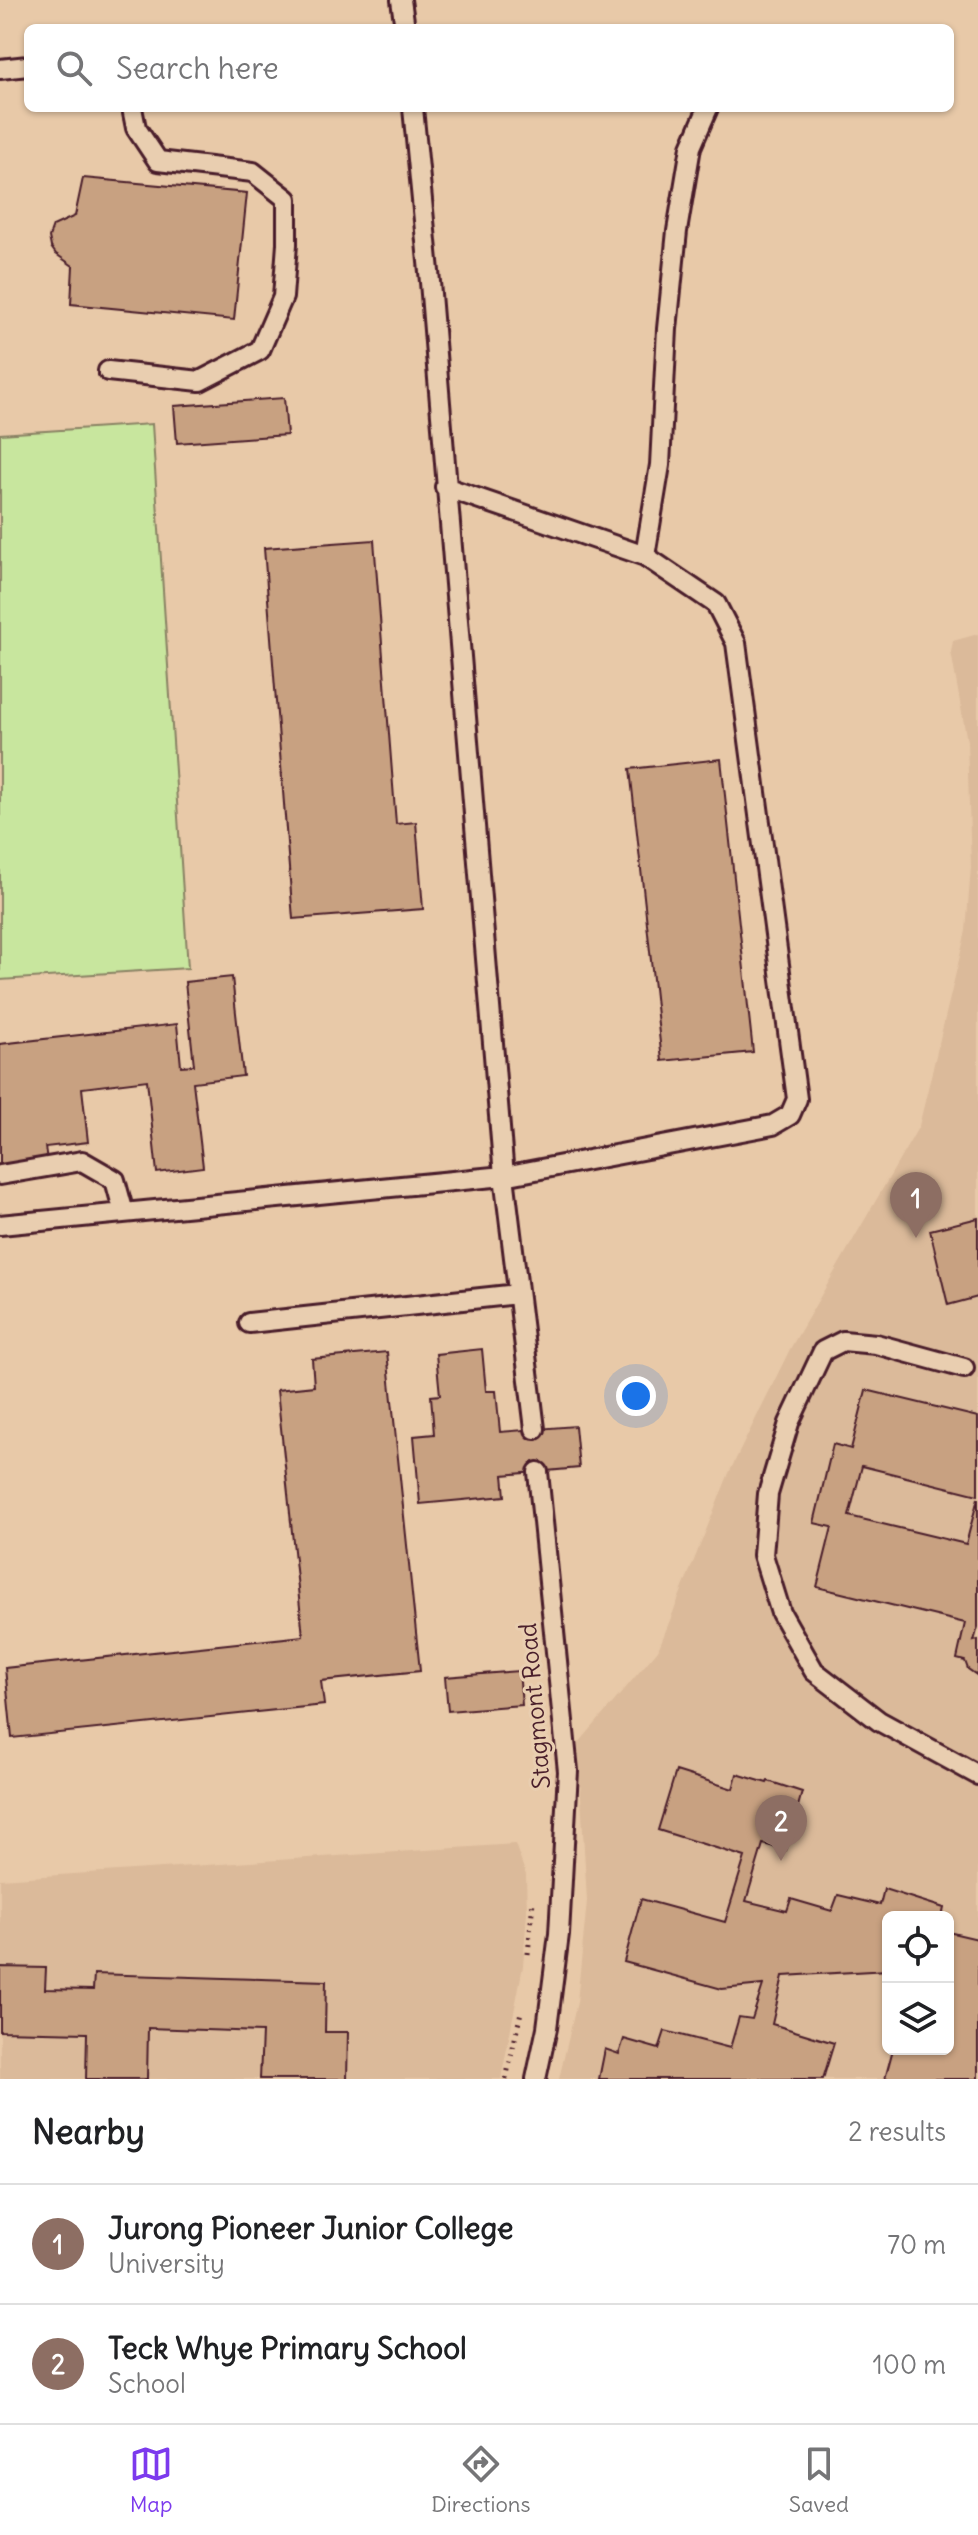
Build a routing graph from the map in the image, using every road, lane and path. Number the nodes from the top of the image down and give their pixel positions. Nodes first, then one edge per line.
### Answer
1 (401, 0) edge
2 (404, 24) edge
3 (24, 66) edge
4 (0, 69) edge
5 (133, 112) edge
6 (413, 112) edge
7 (706, 112) edge
8 (108, 371) dead end
9 (445, 487) junction
10 (645, 556) junction
11 (0, 1175) edge
12 (504, 1176) junction
13 (124, 1213) junction
14 (0, 1225) edge
15 (518, 1294) junction
16 (249, 1323) dead end
17 (964, 1368) dead end
18 (535, 1429) dead end
19 (538, 1472) dead end
20 (978, 1775) edge
21 (536, 2079) edge

1 - 2 lane
3 - 4 lane
5 - 8 lane
6 - 9 lane
7 - 10 lane
9 - 10 lane
9 - 12 lane
10 - 12 lane
11 - 13 lane
12 - 13 lane
12 - 15 lane
13 - 14 lane
15 - 16 lane
15 - 18 lane
17 - 20 lane
19 - 21 lane, Stagmont Road

